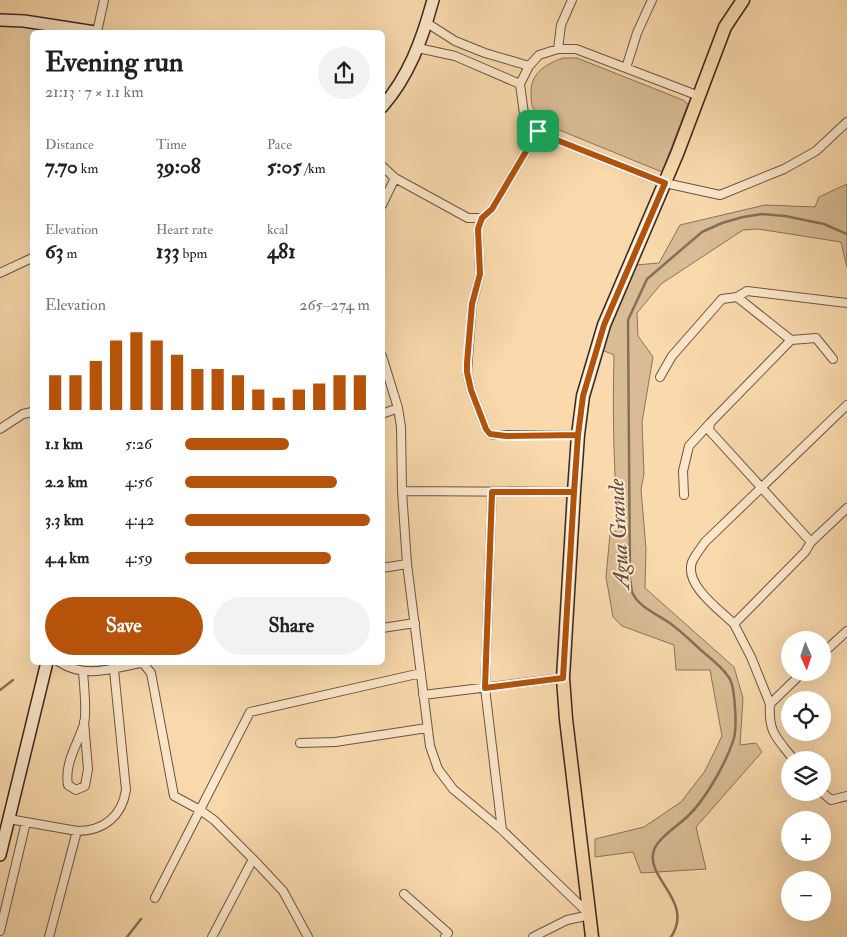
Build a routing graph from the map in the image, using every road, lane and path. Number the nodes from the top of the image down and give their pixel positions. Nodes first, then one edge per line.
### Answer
1 (104, 0) edge
2 (432, 0) edge
3 (572, 0) edge
4 (652, 0) edge
5 (743, 0) edge
6 (0, 20) edge
7 (427, 23) junction
8 (83, 30) edge
9 (96, 30) edge
10 (418, 48) junction
11 (558, 49) junction
12 (529, 66) junction
13 (626, 68) junction
14 (520, 84) junction
15 (699, 96) junction
16 (385, 104) edge
17 (847, 122) edge
18 (538, 131) junction
19 (385, 169) edge
20 (395, 178) junction
21 (665, 183) junction
22 (385, 199) edge
23 (482, 218) junction
24 (30, 259) edge
25 (0, 273) edge
26 (737, 297) junction
27 (847, 303) edge
28 (791, 340) junction
29 (833, 359) dead end
30 (385, 364) edge
31 (660, 376) dead end
32 (847, 405) edge
33 (398, 408) junction
34 (30, 412) edge
35 (385, 413) edge
36 (710, 423) junction
37 (0, 429) edge
38 (578, 435) junction
39 (761, 487) junction
40 (402, 491) junction
41 (492, 492) junction
42 (574, 492) junction
43 (684, 495) dead end
44 (847, 508) edge
45 (810, 542) junction
46 (407, 564) junction
47 (385, 568) edge
48 (415, 623) junction
49 (734, 624) junction
50 (385, 628) edge
51 (847, 631) edge
52 (831, 646) edge
53 (46, 665) edge
54 (65, 665) edge
55 (134, 665) edge
56 (144, 665) edge
57 (114, 670) junction
58 (84, 672) junction
59 (421, 673) junction
60 (563, 678) junction
61 (794, 681) edge
62 (485, 688) junction
63 (423, 695) junction
64 (770, 704) junction
65 (84, 722) junction
66 (427, 728) junction
67 (300, 743) dead end
68 (787, 751) edge
69 (847, 796) edge
70 (831, 800) edge
71 (200, 810) junction
72 (9, 819) junction
73 (26, 822) junction
74 (502, 830) junction
75 (77, 831) junction
76 (0, 854) edge
77 (253, 859) junction
78 (404, 894) dead end
79 (155, 898) dead end
80 (590, 915) junction
81 (0, 931) edge
82 (49, 937) edge
83 (212, 937) edge
84 (308, 937) edge
85 (446, 937) edge
86 (533, 937) edge
87 (592, 937) edge

1 - 9 street
2 - 7 street
3 - 11 street
4 - 13 street
5 - 15 main road
6 - 8 street
7 - 10 street
7 - 12 street
10 - 14 street
10 - 16 street
11 - 12 street
11 - 13 street
12 - 14 street
13 - 15 street
14 - 18 street
15 - 21 main road
17 - 21 street
18 - 21 street
18 - 23 street
19 - 20 street
20 - 22 street
20 - 23 street
21 - 38 main road
23 - 38 street
24 - 25 street
26 - 27 street
26 - 28 street
26 - 31 street
28 - 29 street
28 - 36 street
30 - 33 street
32 - 39 street
33 - 35 street
33 - 40 street
34 - 37 street
36 - 39 street
36 - 43 street
38 - 42 main road
39 - 45 street
39 - 49 street
40 - 41 street
40 - 46 street
41 - 42 street
41 - 62 street
42 - 60 main road
44 - 45 street
45 - 49 street
46 - 47 street
46 - 48 street
48 - 50 street
48 - 59 street
49 - 64 street
51 - 52 street
53 - 72 street
54 - 58 street
55 - 57 street
56 - 71 street
57 - 58 street
57 - 75 street
58 - 65 street
59 - 63 street
59 - 71 street
60 - 62 street
60 - 80 main road
61 - 64 street
62 - 63 street
62 - 74 street
63 - 66 street
64 - 68 street
65 - 65 street
66 - 67 street
66 - 74 street
69 - 70 street
71 - 77 street
71 - 79 street
72 - 73 street
72 - 76 street
73 - 75 street
73 - 81 street
74 - 80 street
75 - 82 street
77 - 83 street
77 - 84 street
78 - 85 street
80 - 86 street
80 - 87 main road

